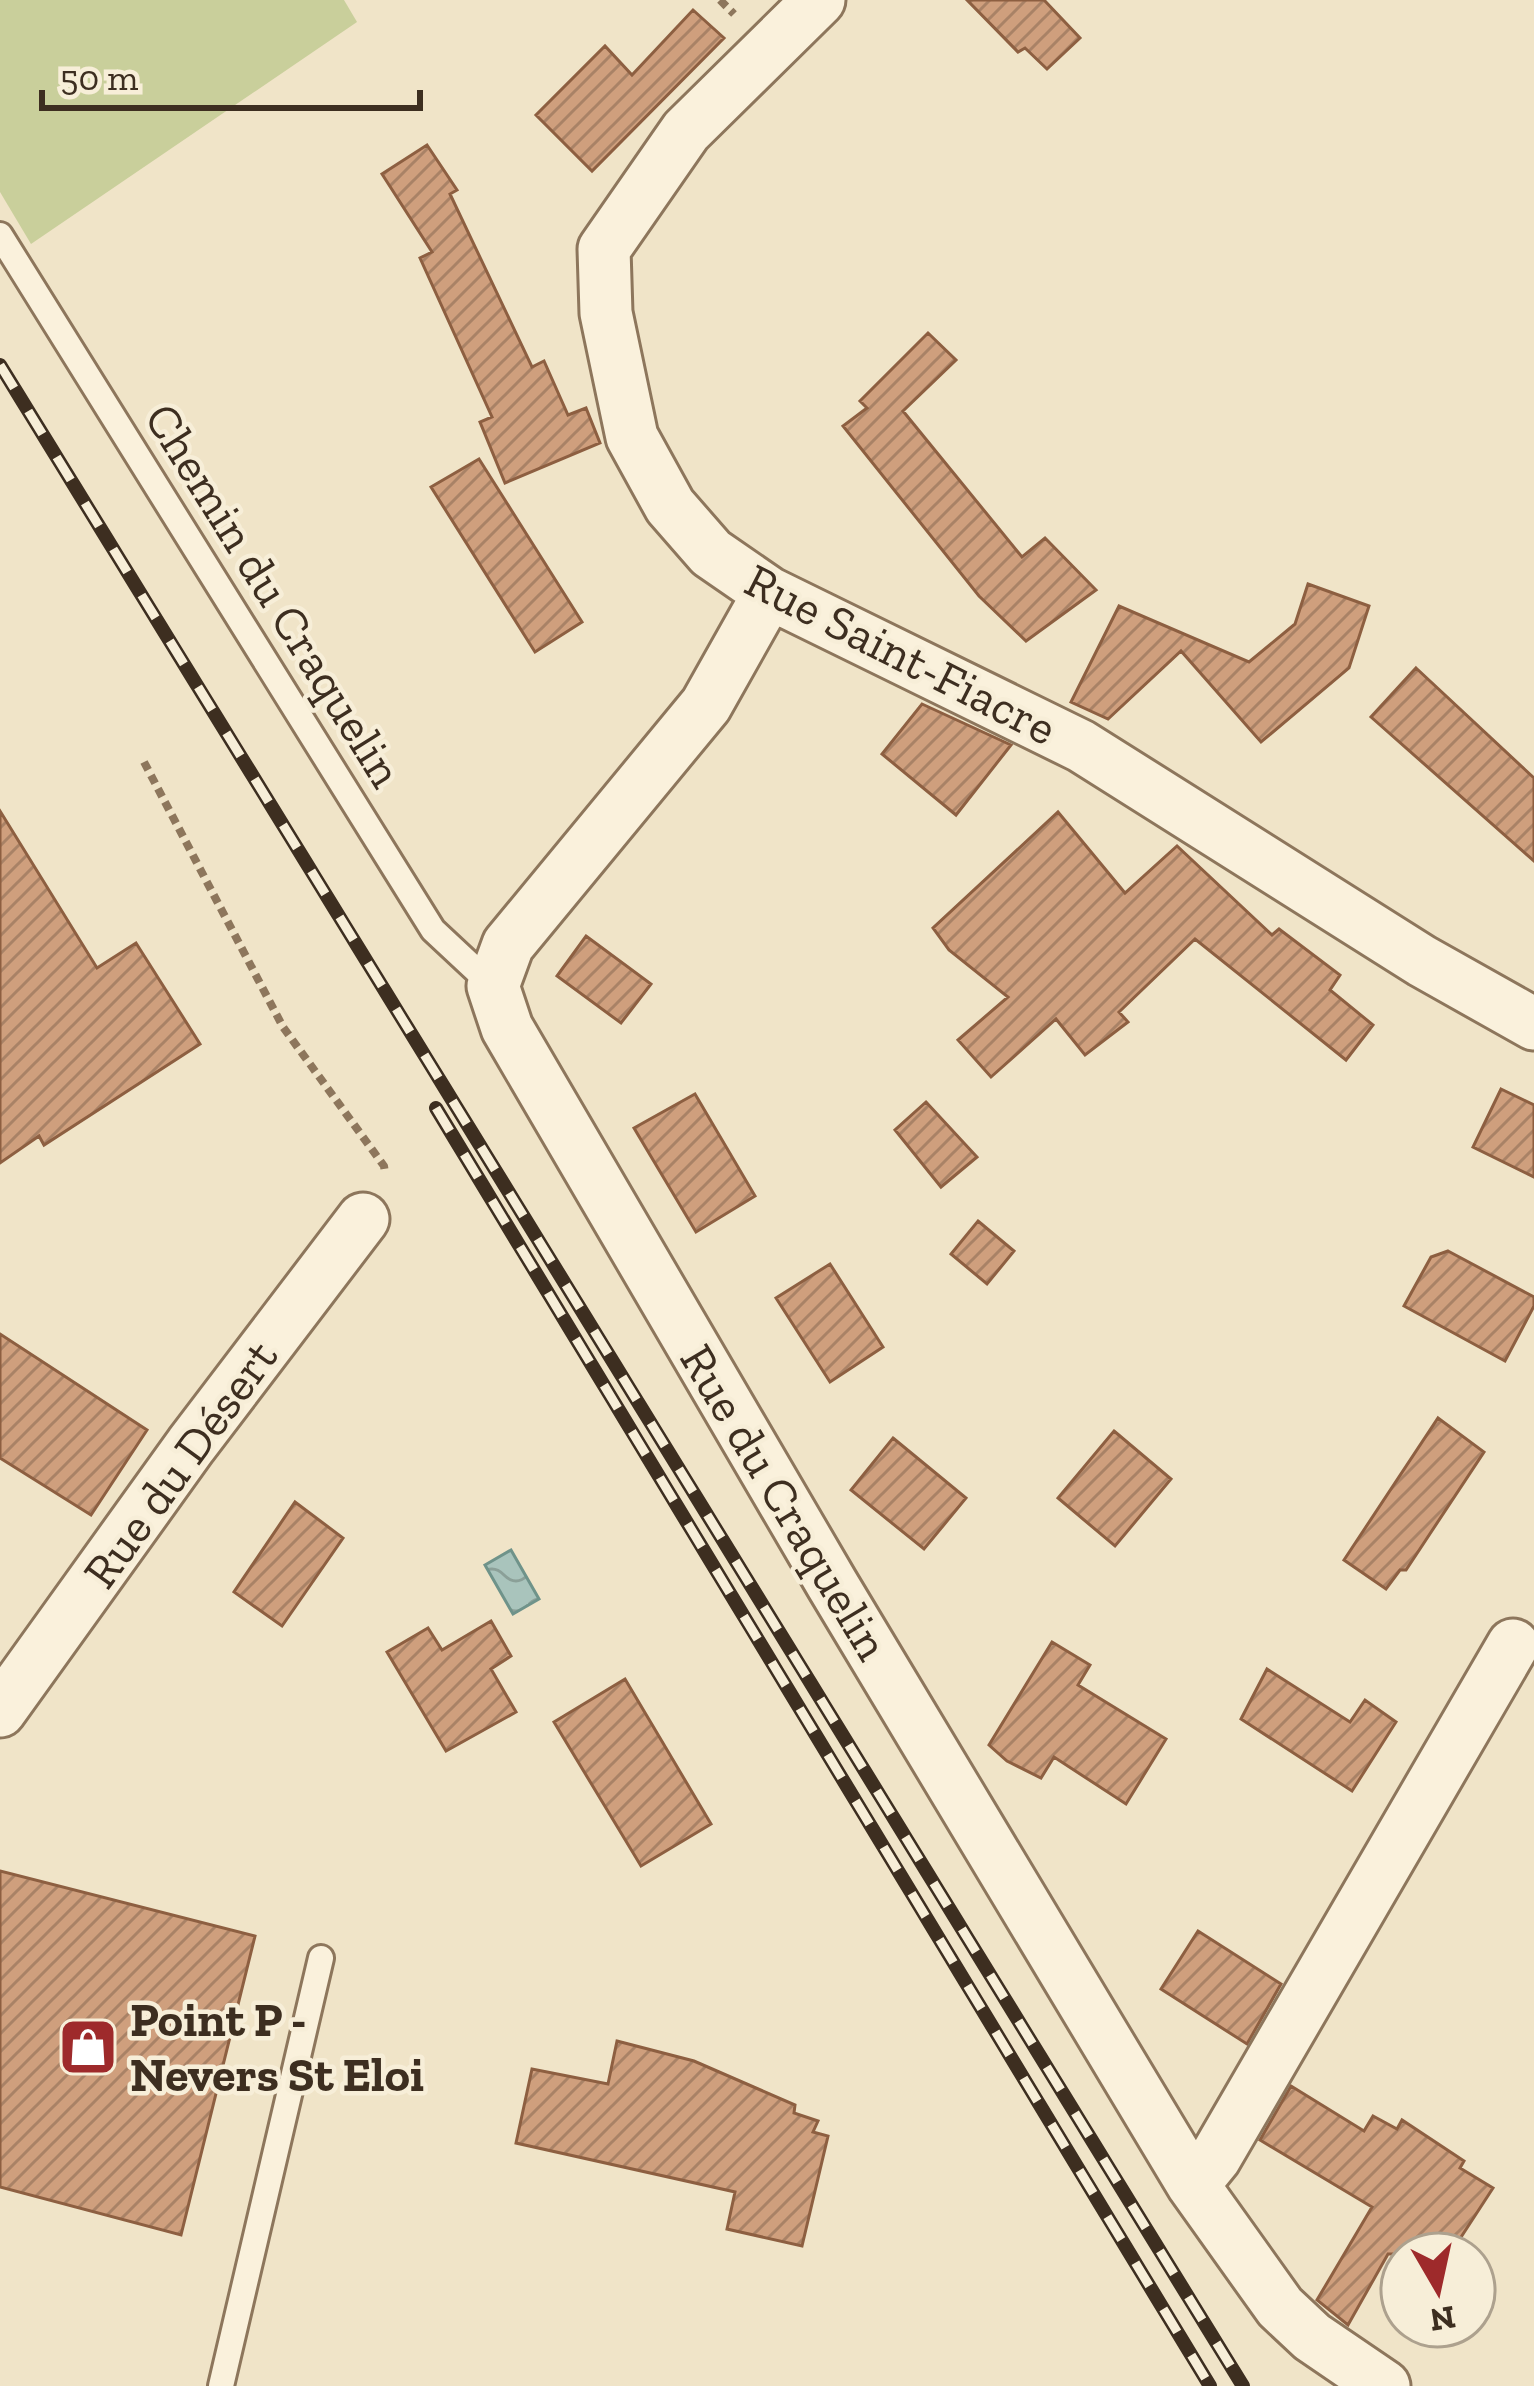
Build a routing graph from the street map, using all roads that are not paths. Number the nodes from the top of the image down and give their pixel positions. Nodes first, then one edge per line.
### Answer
1 (819, 0) edge
2 (0, 236) edge
3 (769, 593) junction
4 (493, 986) junction
5 (1534, 1024) edge
6 (363, 1219) road end
7 (1513, 1645) dead end
8 (0, 1711) edge
9 (321, 1958) dead end
10 (1193, 2185) junction
11 (221, 2386) edge
12 (1384, 2386) edge

1 - 3 street, Rue Saint-Fiacre
2 - 4 lane, Chemin du Craquelin
3 - 4 street
3 - 5 street, Rue Saint-Fiacre
4 - 10 street, Rue du Craquelin
6 - 8 street, Rue du Désert
7 - 10 street
9 - 11 lane
10 - 12 street, Rue du Craquelin

